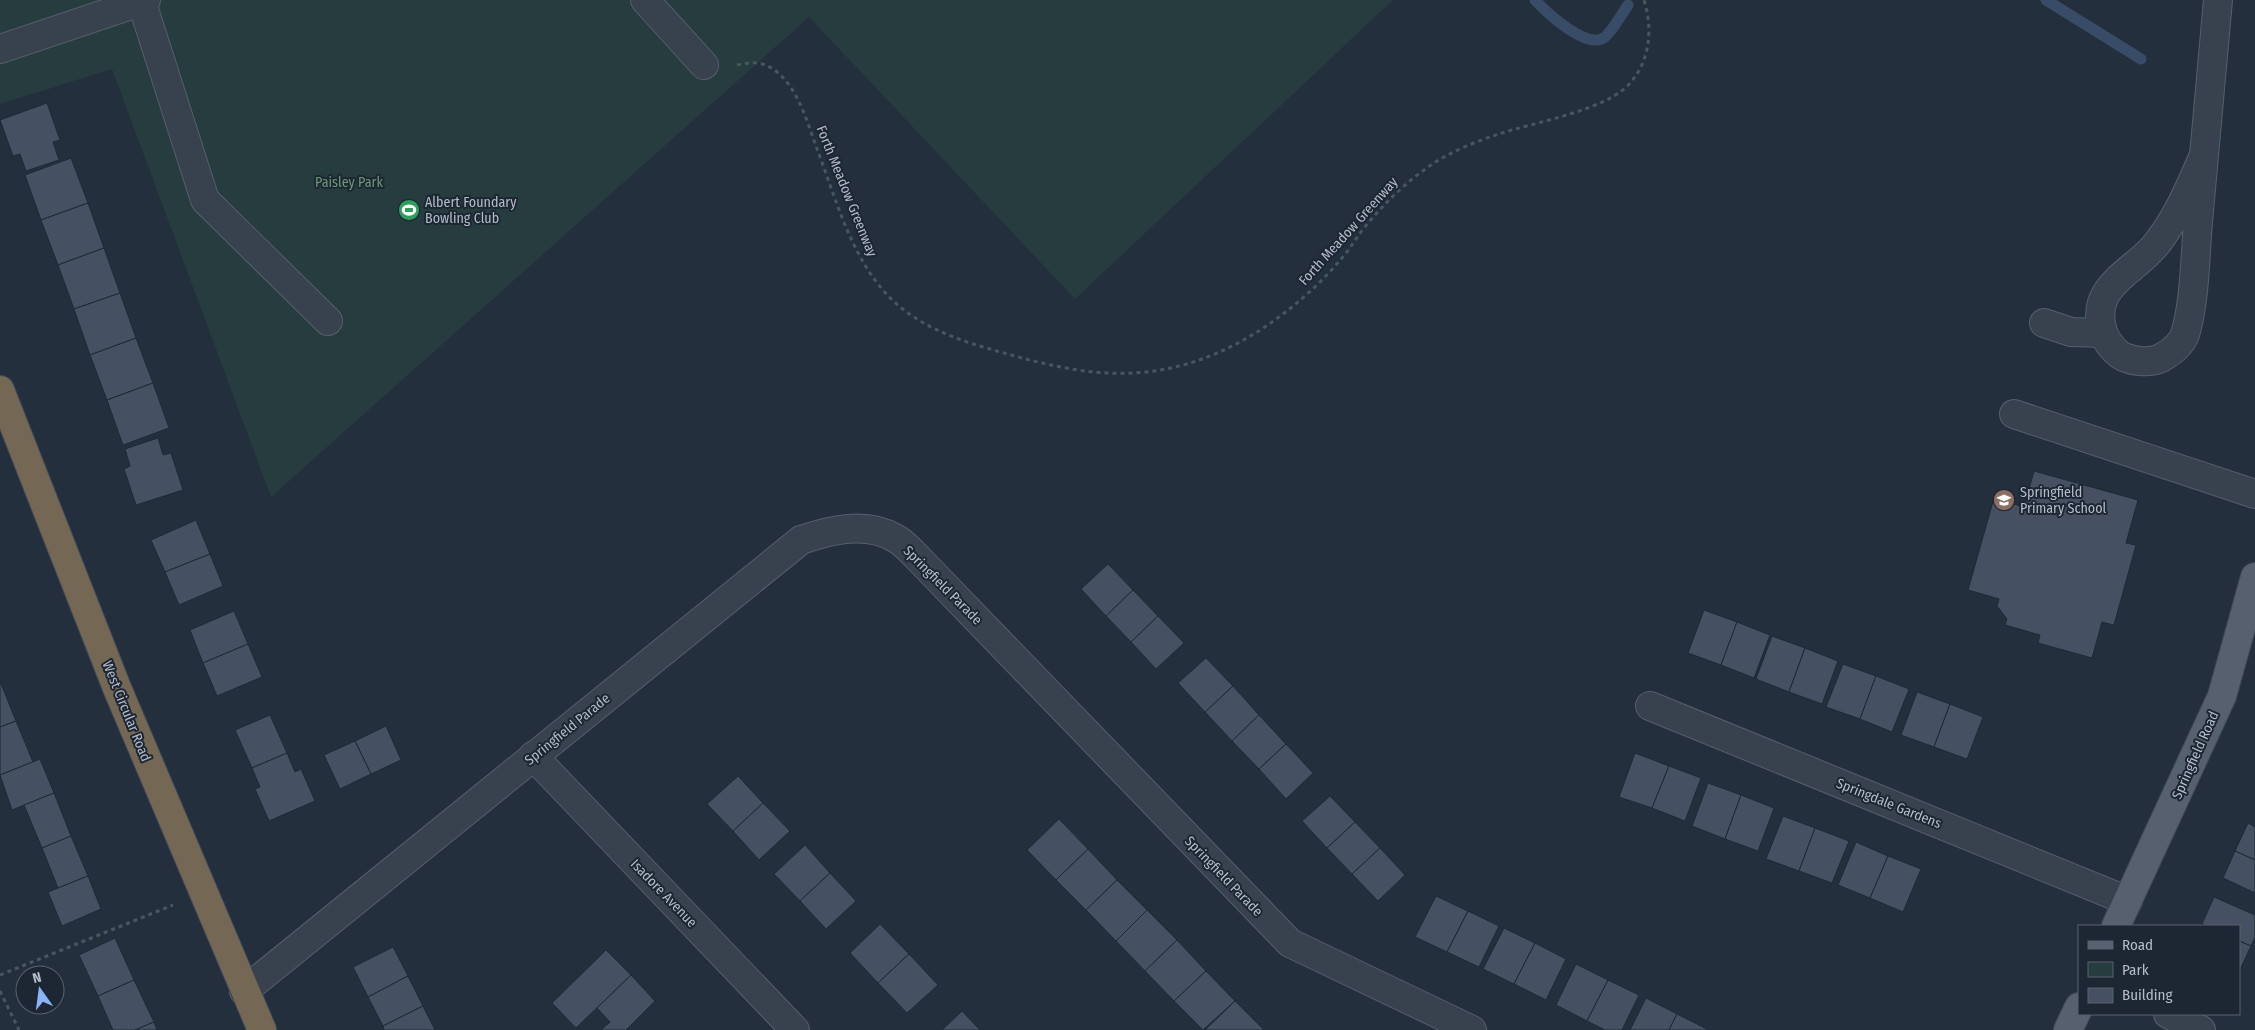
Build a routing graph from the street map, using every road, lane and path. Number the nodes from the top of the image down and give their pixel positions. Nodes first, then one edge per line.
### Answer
1 (645, 0) edge
2 (1644, 0) edge
3 (2218, 0) edge
4 (143, 1) edge
5 (0, 49) edge
6 (704, 65) joint
7 (2204, 155) junction
8 (328, 321) dead end
9 (2044, 323) dead end
10 (2103, 334) junction
11 (0, 390) edge
12 (2014, 414) dead end
13 (2255, 494) edge
14 (2255, 577) edge
15 (1650, 706) dead end
16 (533, 756) junction
17 (203, 893) junction
18 (2128, 901) junction
19 (2116, 925) edge
20 (0, 975) edge
21 (244, 990) junction
22 (0, 991) edge
23 (2078, 1009) edge
24 (2170, 1015) edge
25 (19, 1030) edge
26 (262, 1030) edge
27 (795, 1030) edge
28 (1472, 1030) edge
29 (2068, 1030) edge
30 (2201, 1030) edge

1 - 6 street
2 - 6 path, Forth Meadow Greenway
3 - 7 street
4 - 5 street
4 - 8 street
7 - 10 street
7 - 10 street
9 - 10 street
11 - 17 highway, West Circular Road
12 - 13 street
14 - 18 main road, Springfield Road
15 - 18 street, Springdale Gardens
16 - 21 street, Springfield Parade
16 - 27 street, Isadore Avenue
16 - 28 street, Springfield Parade
17 - 20 path
17 - 21 highway, West Circular Road
18 - 19 main road, Springfield Road
21 - 26 highway, West Circular Road
22 - 25 path
23 - 29 main road
24 - 30 street

